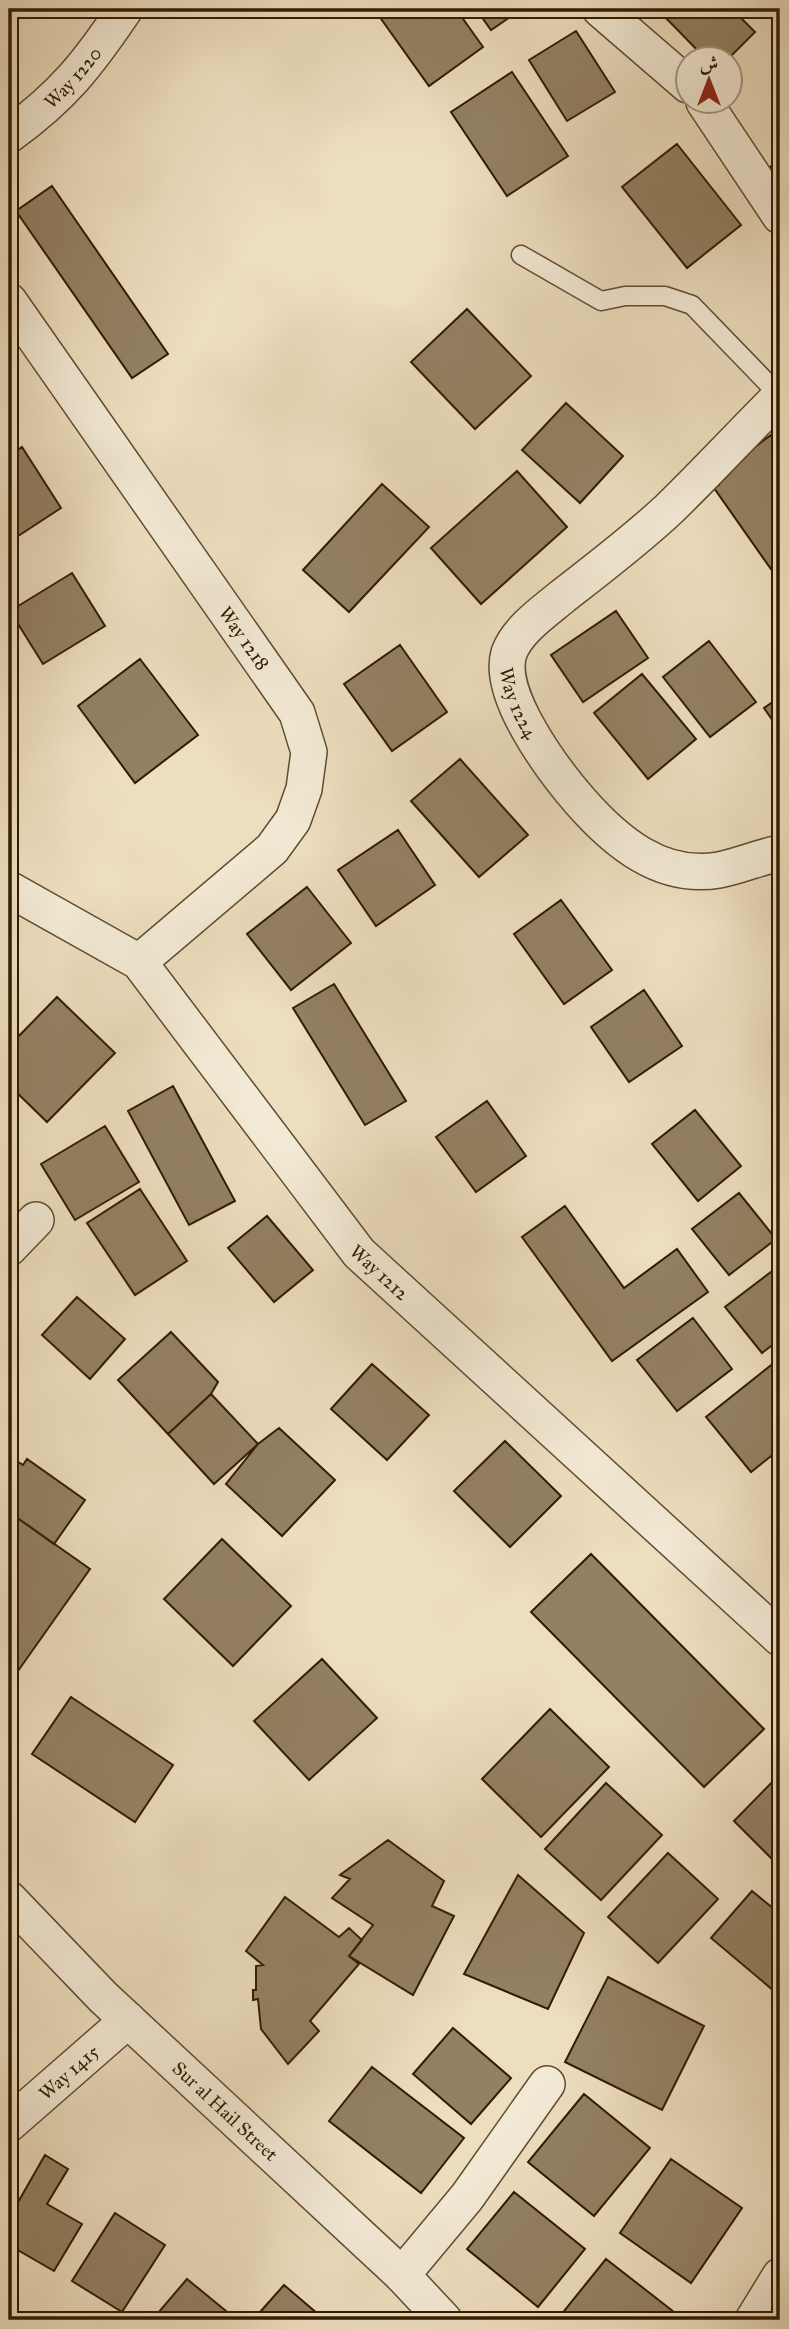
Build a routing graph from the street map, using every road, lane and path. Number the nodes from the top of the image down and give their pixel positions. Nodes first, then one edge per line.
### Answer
1 (125, 9) edge
2 (600, 9) edge
3 (674, 73) edge
4 (713, 116) edge
5 (9, 135) edge
6 (780, 216) edge
7 (521, 255) dead end
8 (9, 301) edge
9 (780, 396) edge
10 (780, 853) edge
11 (9, 889) edge
12 (139, 962) junction
13 (36, 1220) dead end
14 (9, 1248) edge
15 (780, 1638) edge
16 (9, 1899) edge
17 (128, 2020) junction
18 (547, 2084) dead end
19 (9, 2124) edge
20 (402, 2275) junction
21 (780, 2276) edge
22 (444, 2320) edge
23 (753, 2320) edge

1 - 5 street, Way 1220
2 - 3 street
4 - 6 street
7 - 9 lane
8 - 12 street, Way 1218
9 - 10 street, Way 1224
11 - 12 street, Way 1212
12 - 15 street, Way 1212
13 - 14 street
16 - 17 street, Sur al Hail Street
17 - 19 street, Way 1415
17 - 20 street, Sur al Hail Street
18 - 20 street
20 - 22 street, Sur al Hail Street
21 - 23 street

